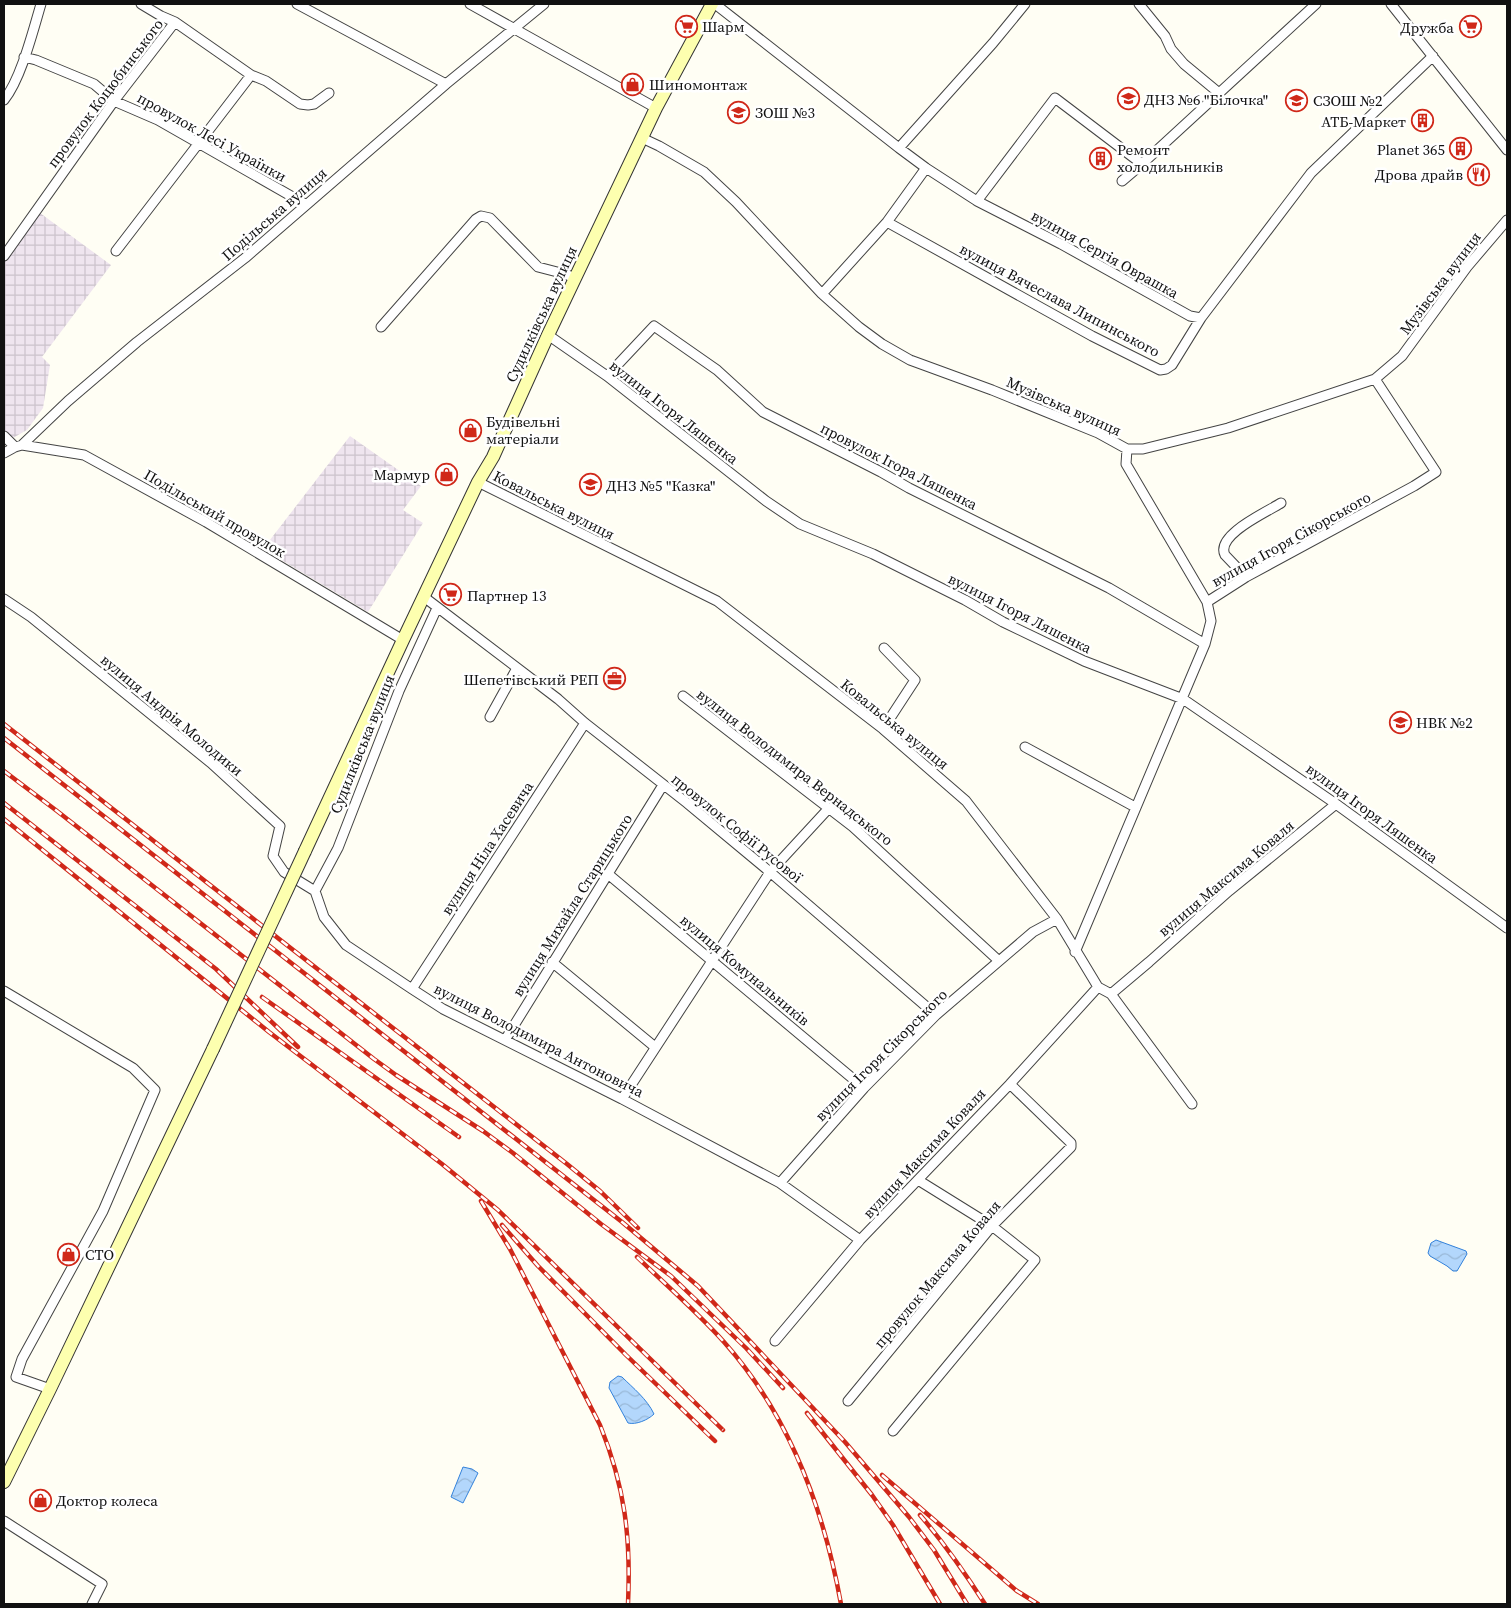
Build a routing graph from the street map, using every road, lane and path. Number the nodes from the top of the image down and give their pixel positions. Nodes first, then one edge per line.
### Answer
1 (41, 4) edge
2 (141, 4) edge
3 (297, 4) edge
4 (470, 4) edge
5 (544, 4) edge
6 (713, 4) edge
7 (1025, 4) edge
8 (1139, 4) edge
9 (1316, 4) edge
10 (1391, 4) edge
11 (174, 22) junction
12 (514, 29) junction
13 (1433, 56) junction
14 (24, 57) junction
15 (251, 75) junction
16 (446, 84) junction
17 (329, 93) dead end
18 (1219, 93) junction
19 (4, 100) edge
20 (114, 100) junction
21 (656, 108) junction
22 (642, 138) junction
23 (199, 143) junction
24 (899, 148) junction
25 (1507, 150) edge
26 (1142, 164) junction
27 (926, 168) junction
28 (1122, 182) dead end
29 (977, 201) junction
30 (305, 204) junction
31 (1507, 220) edge
32 (887, 222) junction
33 (116, 251) dead end
34 (4, 256) edge
35 (575, 278) junction
36 (822, 294) junction
37 (1201, 318) junction
38 (381, 327) dead end
39 (548, 335) junction
40 (607, 376) junction
41 (1375, 378) junction
42 (4, 436) edge
43 (18, 446) junction
44 (1127, 449) junction
45 (4, 453) edge
46 (478, 482) junction
47 (1280, 503) dead end
48 (1246, 577) junction
49 (424, 597) junction
50 (4, 600) edge
51 (1207, 602) junction
52 (437, 608) junction
53 (403, 640) junction
54 (1205, 644) junction
55 (884, 648) dead end
56 (517, 668) junction
57 (683, 696) dead end
58 (1183, 698) junction
59 (490, 717) dead end
60 (585, 722) junction
61 (883, 730) junction
62 (1026, 747) dead end
63 (663, 784) junction
64 (1336, 804) junction
65 (1135, 807) junction
66 (829, 808) junction
67 (770, 872) junction
68 (608, 874) junction
69 (314, 891) junction
70 (1057, 919) junction
71 (1507, 928) edge
72 (1075, 952) junction
73 (712, 960) junction
74 (999, 961) junction
75 (552, 962) junction
76 (1098, 987) junction
77 (412, 989) junction
78 (4, 991) edge
79 (1110, 994) junction
80 (936, 1015) junction
81 (505, 1040) junction
82 (655, 1047) junction
83 (1010, 1084) junction
84 (864, 1088) junction
85 (622, 1098) junction
86 (1192, 1104) dead end
87 (918, 1180) junction
88 (780, 1183) junction
89 (992, 1226) junction
90 (860, 1240) junction
91 (775, 1340) dead end
92 (50, 1389) junction
93 (848, 1401) dead end
94 (893, 1431) dead end
95 (4, 1482) edge
96 (4, 1521) edge
97 (92, 1604) edge

1 - 14 street
2 - 11 street
3 - 16 street
4 - 12 street
5 - 12 street, Подільська вулиця
6 - 21 main road, Судилківська вулиця
6 - 24 street, вулиця Сергія Оврашка
7 - 24 street
8 - 18 street
9 - 18 street
10 - 13 street
11 - 15 street, провулок Коцюбинського
11 - 20 street, провулок Коцюбинського
12 - 16 street, Подільська вулиця
12 - 21 street
13 - 25 street
13 - 37 street
14 - 19 street
14 - 20 street, провулок Лесі Українки
15 - 17 street, провулок Коцюбинського
15 - 23 street
16 - 30 street, Подільська вулиця
18 - 26 street
20 - 23 street, провулок Лесі Українки
20 - 34 street, провулок Коцюбинського
21 - 22 main road, Судилківська вулиця
22 - 35 main road, Судилківська вулиця
22 - 36 street, Музівська вулиця
23 - 30 street, провулок Лесі Українки
23 - 33 street
24 - 27 street, вулиця Сергія Оврашка
26 - 28 street
26 - 29 street
27 - 29 street, вулиця Сергія Оврашка
27 - 32 street
29 - 37 street, вулиця Сергія Оврашка
30 - 43 street, Подільська вулиця
31 - 41 street, Музівська вулиця
32 - 36 street
32 - 37 street, вулиця Вячеслава Липинського
35 - 38 street
35 - 39 main road, Судилківська вулиця
36 - 44 street, Музівська вулиця
39 - 40 street, вулиця Ігоря Ляшенка
39 - 46 main road, Судилківська вулиця
40 - 54 street, провулок Ігора Ляшенка
40 - 58 street, вулиця Ігоря Ляшенка
41 - 44 street, Музівська вулиця
41 - 48 street, вулиця Ігоря Сікорського
42 - 43 street
43 - 45 street
43 - 53 street, Подільський провулок
44 - 51 street
46 - 49 main road, Судилківська вулиця
46 - 61 street, Ковальська вулиця
47 - 48 street
48 - 51 street, вулиця Ігоря Сікорського
49 - 52 street, провулок Софії Русової
49 - 53 main road, Судилківська вулиця
50 - 69 street, вулиця Андрія Молодики
51 - 54 street, вулиця Ігоря Сікорського
52 - 56 street, провулок Софії Русової
52 - 69 street, Судилківська вулиця
53 - 92 main road, Судилківська вулиця, bridge
54 - 58 street, вулиця Ігоря Сікорського
55 - 61 street
56 - 59 street
56 - 60 street, провулок Софії Русової
57 - 66 street, вулиця Володимира Вернадського
58 - 64 street, вулиця Ігоря Ляшенка
58 - 65 street, вулиця Ігоря Сікорського
60 - 63 street, провулок Софії Русової
60 - 77 street, вулиця Ніла Хасевича
61 - 70 street, Ковальська вулиця
62 - 65 street
63 - 67 street, провулок Софії Русової
63 - 68 street, вулиця Михайла Старицького
64 - 71 street, вулиця Ігоря Ляшенка
64 - 79 street, вулиця Максима Коваля
65 - 72 street, вулиця Ігоря Сікорського
66 - 67 street
66 - 74 street, вулиця Володимира Вернадського
67 - 73 street
67 - 80 street, провулок Софії Русової
68 - 73 street, вулиця Комунальників
68 - 75 street, вулиця Михайла Старицького
69 - 77 street, вулиця Володимира Антоновича
70 - 72 street, Ковальська вулиця
70 - 74 street, вулиця Ігоря Сікорського
72 - 76 street, Ковальська вулиця
73 - 82 street
73 - 84 street, вулиця Комунальників
74 - 80 street, вулиця Ігоря Сікорського
75 - 81 street, вулиця Михайла Старицького
75 - 82 street
76 - 79 street, Ковальська вулиця
76 - 83 street, вулиця Максима Коваля
77 - 81 street, вулиця Володимира Антоновича
78 - 92 street
79 - 86 street, Ковальська вулиця
80 - 84 street, вулиця Ігоря Сікорського
81 - 85 street, вулиця Володимира Антоновича
82 - 85 street
83 - 87 street, вулиця Максима Коваля
83 - 89 street, провулок Максима Коваля
84 - 88 street, вулиця Ігоря Сікорського
85 - 88 street, вулиця Володимира Антоновича
87 - 89 street
87 - 90 street, вулиця Максима Коваля
88 - 90 street, вулиця Володимира Антоновича
89 - 93 street, провулок Максима Коваля
89 - 94 street
90 - 91 street, вулиця Максима Коваля
92 - 95 main road
96 - 97 street

